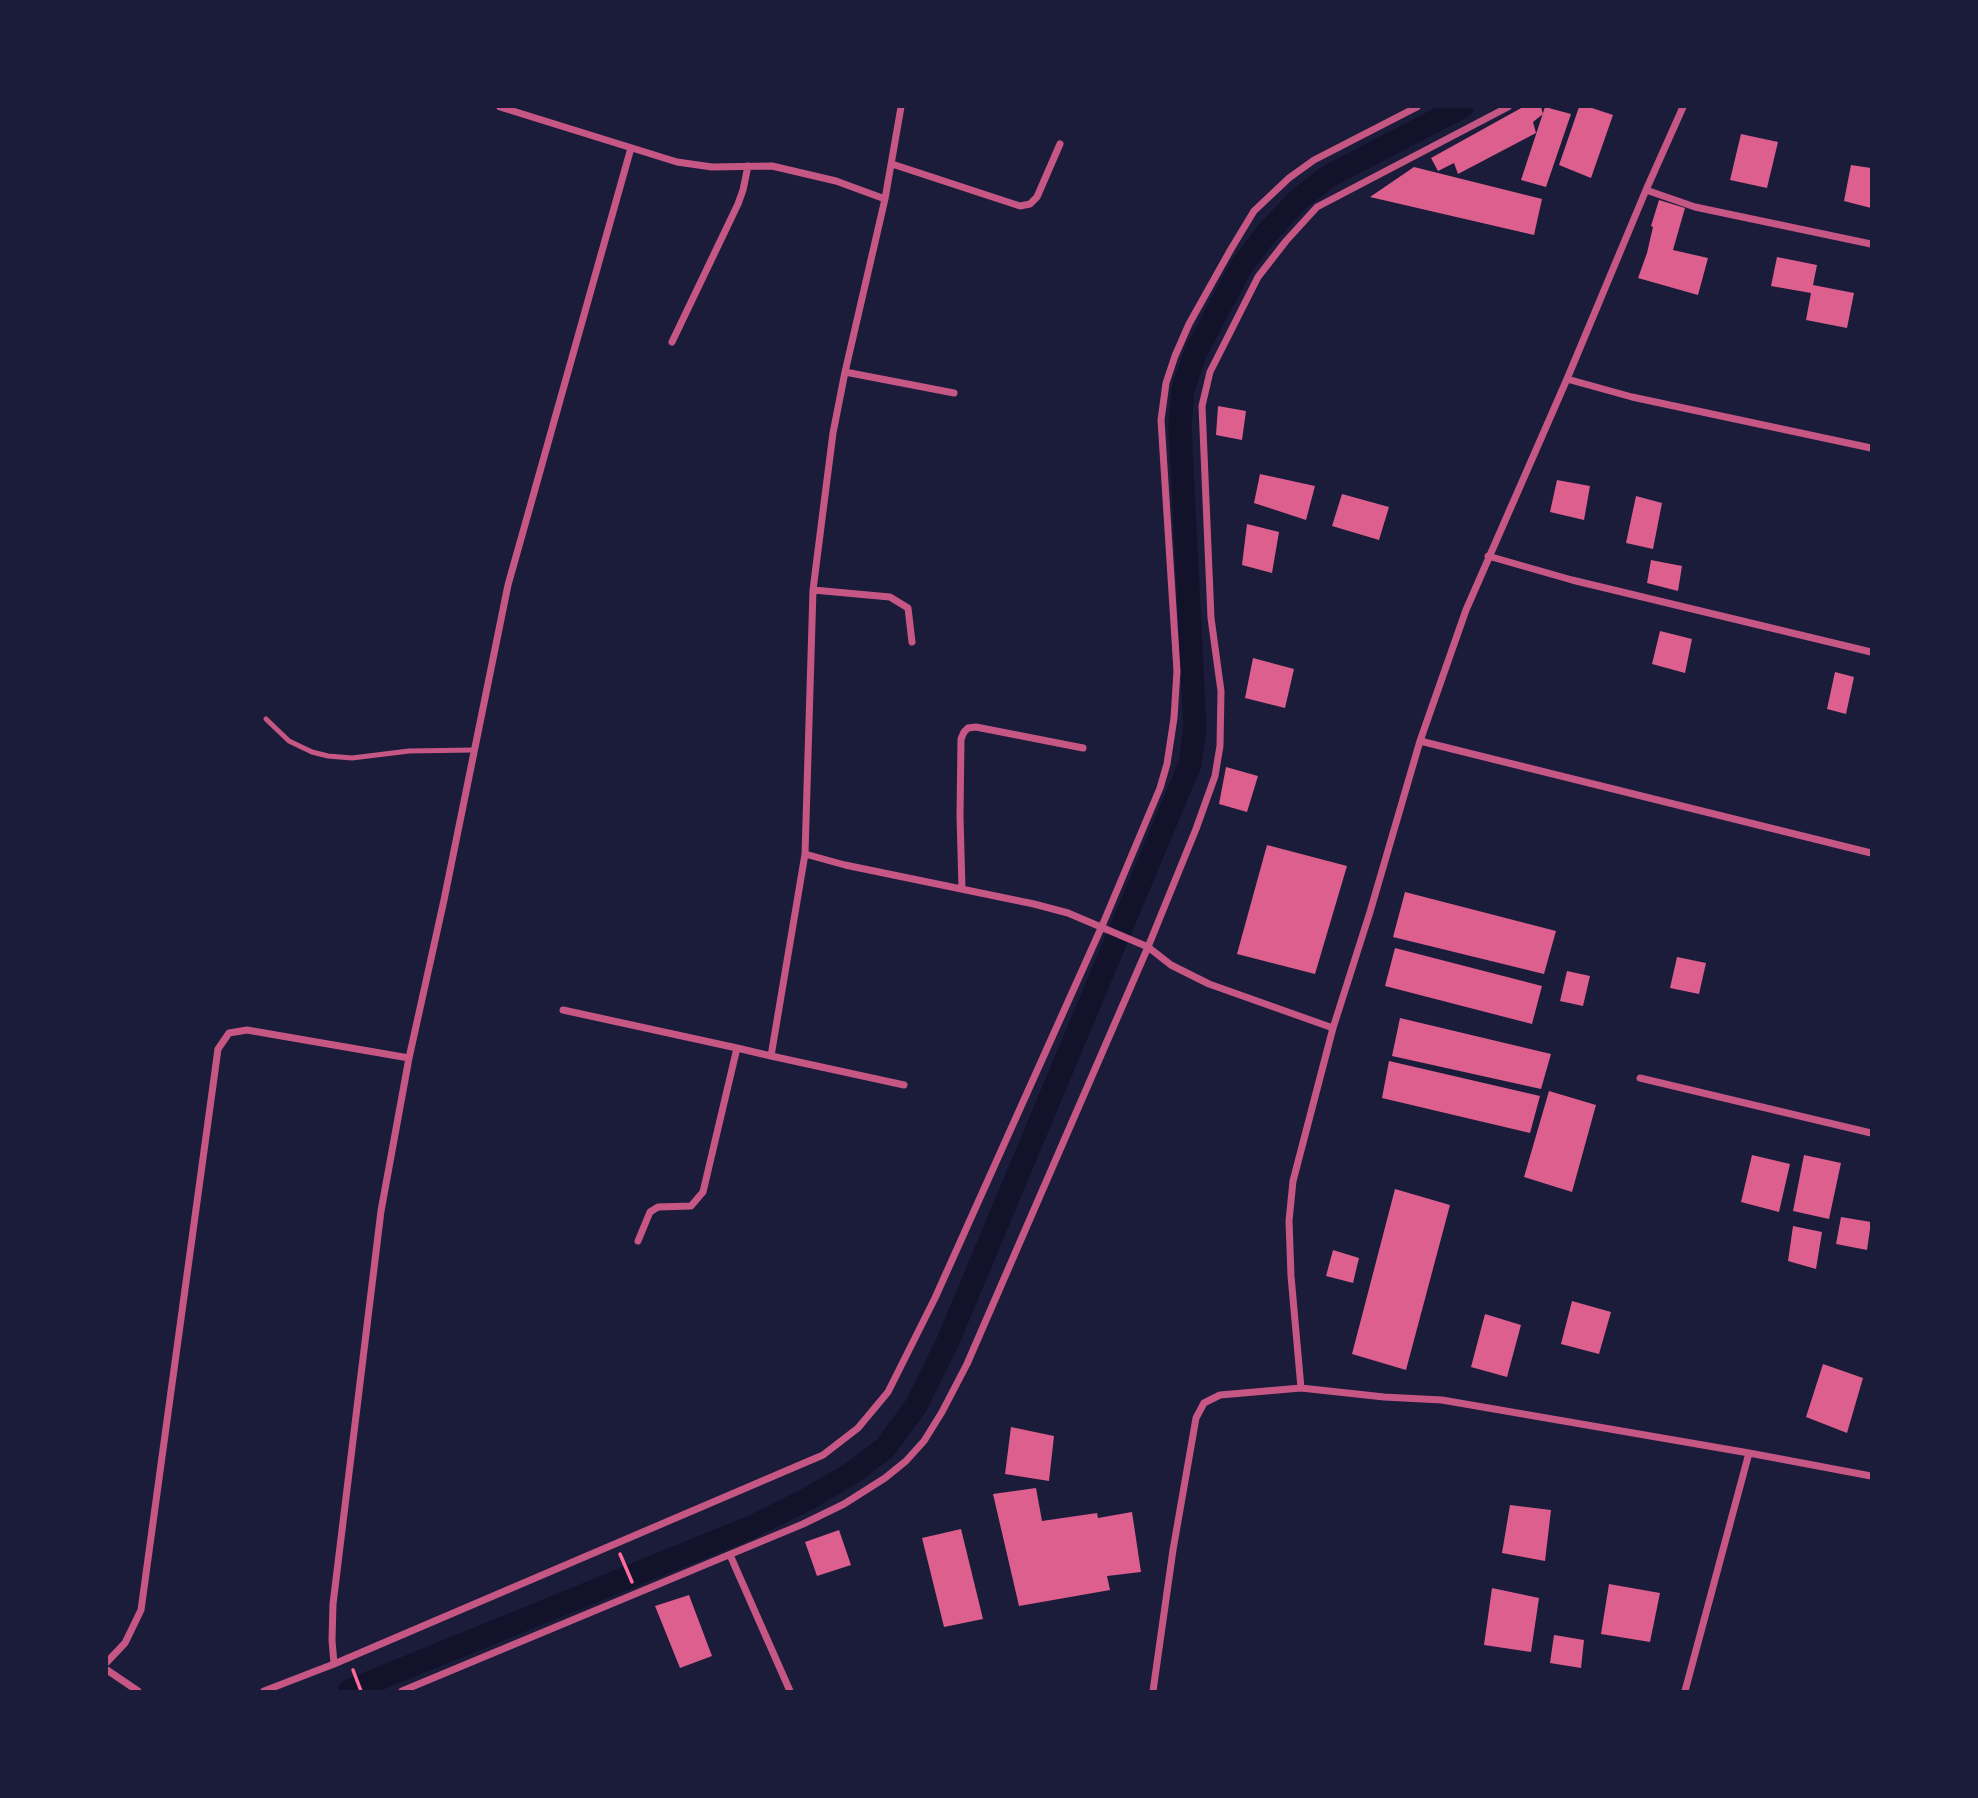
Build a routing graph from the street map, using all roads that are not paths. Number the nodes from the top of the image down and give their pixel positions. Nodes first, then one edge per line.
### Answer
1 (500, 107) edge
2 (901, 107) edge
3 (1417, 107) edge
4 (1508, 107) edge
5 (1683, 107) edge
6 (1060, 144) dead end
7 (631, 148) junction
8 (892, 163) junction
9 (748, 166) junction
10 (1646, 190) junction
11 (885, 199) junction
12 (1871, 244) edge
13 (672, 342) dead end
14 (845, 372) junction
15 (1567, 379) junction
16 (954, 393) dead end
17 (1871, 448) edge
18 (1488, 556) junction
19 (813, 590) junction
20 (912, 642) dead end
21 (1871, 652) edge
22 (266, 719) dead end
23 (1420, 741) junction
24 (1083, 748) dead end
25 (474, 750) junction
26 (1871, 853) edge
27 (804, 854) junction
28 (962, 889) junction
29 (1102, 926) junction
30 (1148, 947) junction
31 (562, 1010) dead end
32 (1333, 1028) junction
33 (737, 1048) junction
34 (771, 1056) junction
35 (409, 1058) junction
36 (1640, 1078) dead end
37 (904, 1085) dead end
38 (1871, 1133) edge
39 (639, 1241) dead end
40 (1301, 1388) junction
41 (1749, 1453) junction
42 (1871, 1476) edge
43 (730, 1555) junction
44 (107, 1661) edge
45 (334, 1664) junction
46 (107, 1670) edge
47 (138, 1691) edge
48 (264, 1691) edge
49 (402, 1691) edge
50 (790, 1691) edge
51 (1153, 1691) edge
52 (1685, 1691) edge

1 - 7 street
2 - 8 street
3 - 29 street
4 - 30 street
5 - 10 street
6 - 8 street
7 - 9 street
7 - 25 street
8 - 11 street
9 - 11 street
9 - 13 street
10 - 12 street
10 - 15 street
11 - 14 street
14 - 16 street
14 - 19 street
15 - 17 street
15 - 18 street
18 - 21 street
18 - 23 street
19 - 20 street
19 - 27 street
22 - 25 lane
23 - 26 street
23 - 32 street
24 - 28 street
25 - 35 street
27 - 28 street
27 - 34 street
28 - 29 street
29 - 30 street
29 - 45 street
30 - 32 street
30 - 43 street
31 - 33 street
32 - 40 street
33 - 34 street
33 - 39 street
34 - 37 street
35 - 44 street
35 - 45 street
36 - 38 street
40 - 41 street
40 - 51 street
41 - 42 street
41 - 52 street
43 - 49 street
43 - 50 street
45 - 48 street
46 - 47 street

